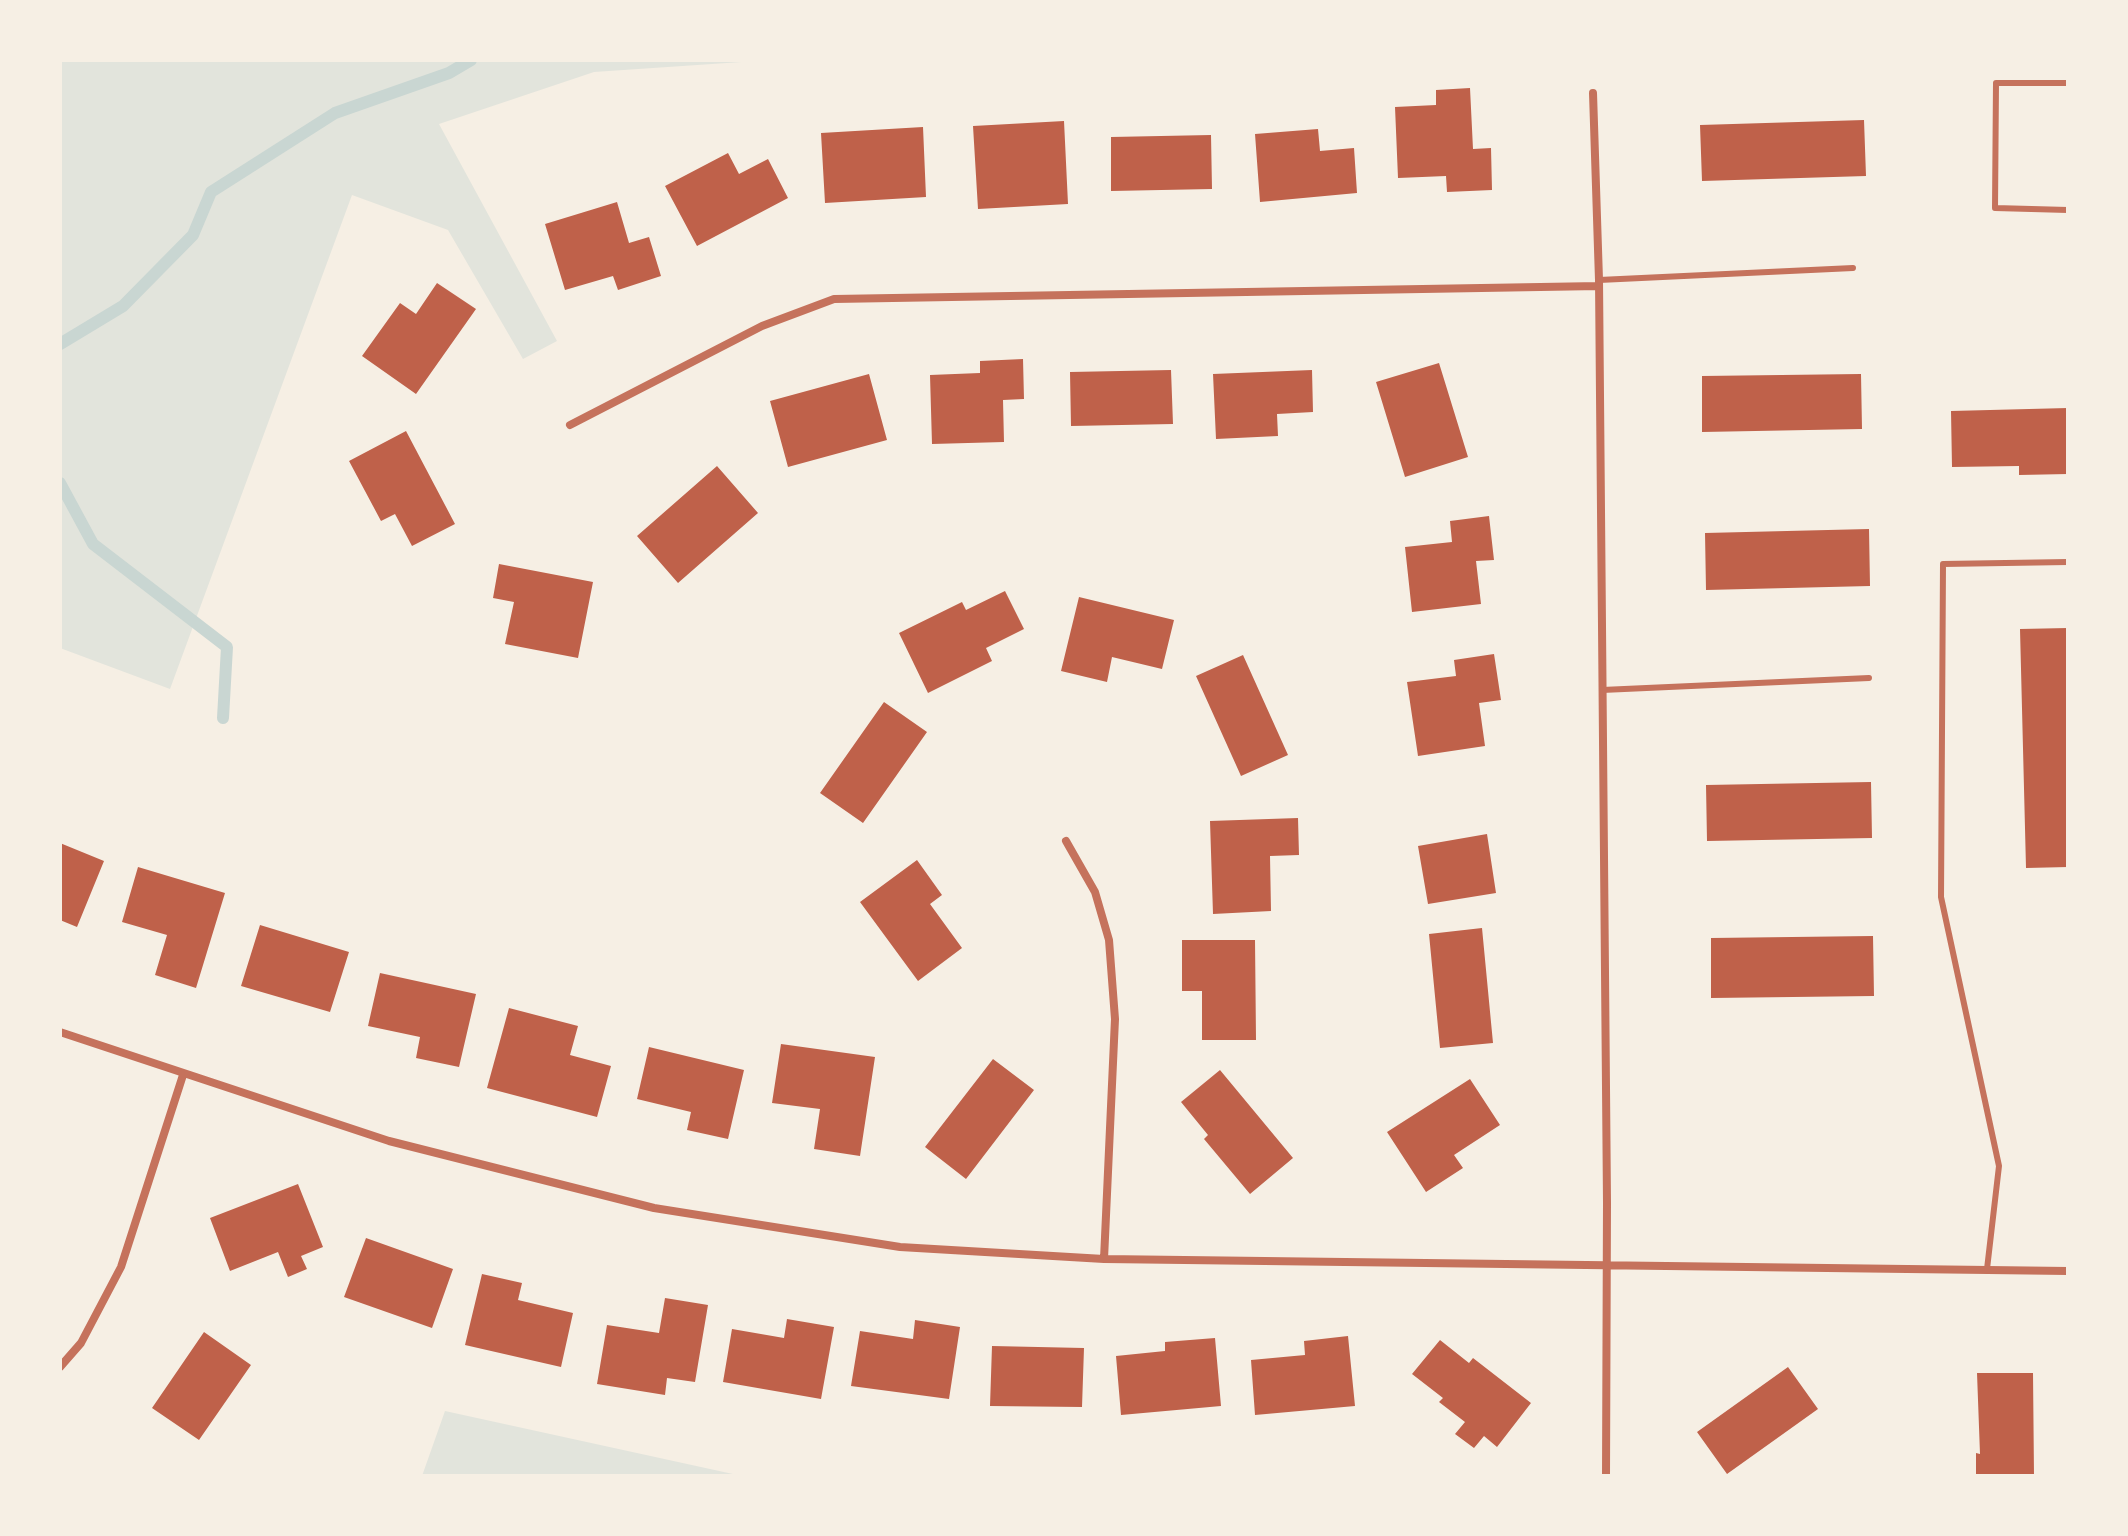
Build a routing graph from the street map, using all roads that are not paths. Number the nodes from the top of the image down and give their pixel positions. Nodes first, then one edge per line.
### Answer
1 (2068, 83) edge
2 (1593, 93) dead end
3 (2068, 210) edge
4 (1853, 268) dead end
5 (1599, 283) junction
6 (570, 425) dead end
7 (2068, 562) edge
8 (1869, 678) dead end
9 (1602, 690) junction
10 (1066, 841) dead end
11 (60, 1032) edge
12 (183, 1075) junction
13 (1104, 1259) junction
14 (1608, 1262) junction
15 (1987, 1269) junction
16 (2068, 1271) edge
17 (60, 1367) edge
18 (1606, 1476) edge

1 - 3 lane
2 - 5 street
4 - 5 lane
5 - 6 street
5 - 9 street
7 - 15 lane
8 - 9 lane
9 - 14 street
10 - 13 street
11 - 12 street
12 - 13 street
12 - 17 street
13 - 14 street
14 - 15 street
14 - 18 street
15 - 16 street

